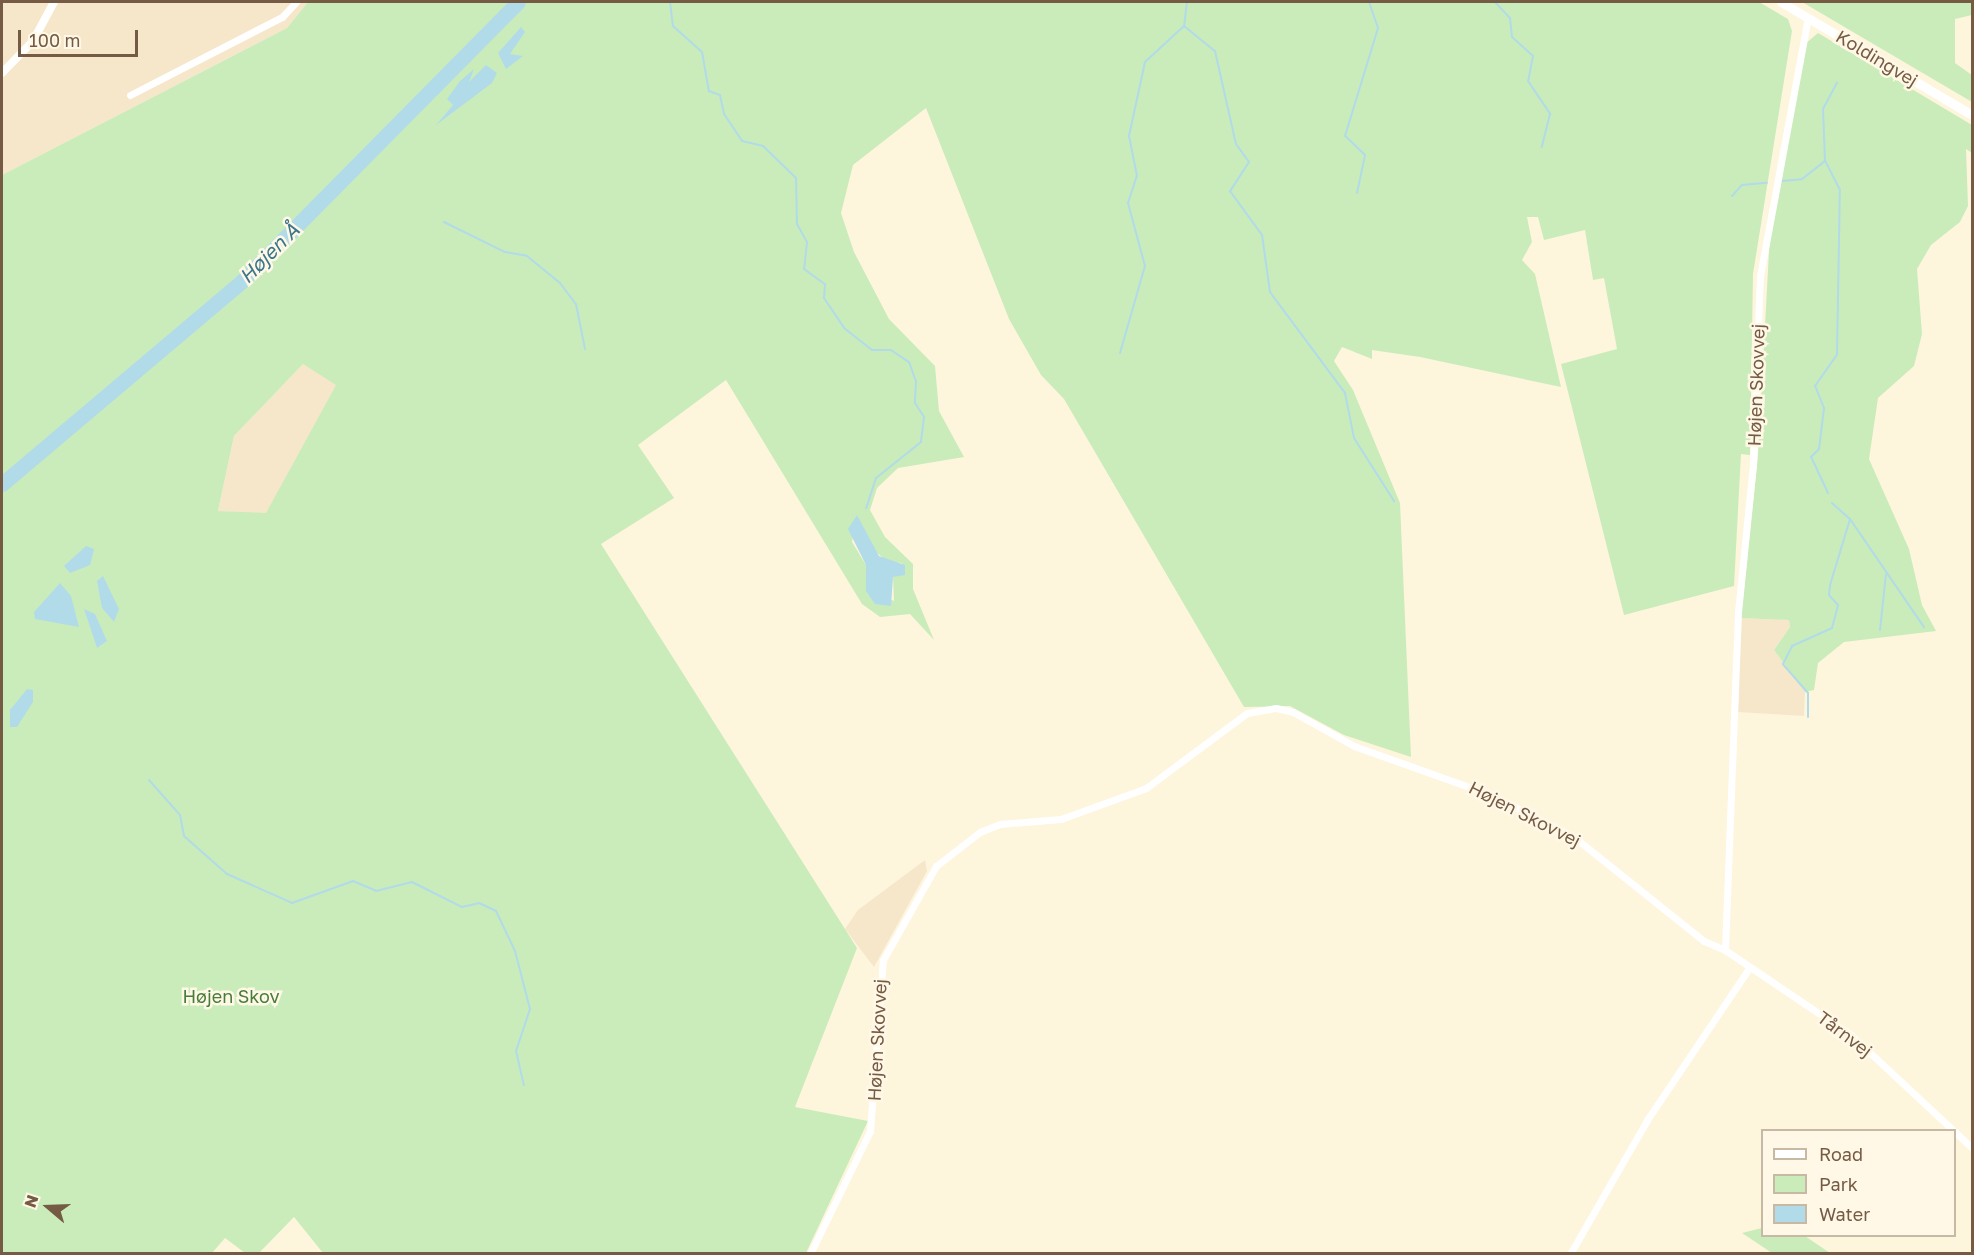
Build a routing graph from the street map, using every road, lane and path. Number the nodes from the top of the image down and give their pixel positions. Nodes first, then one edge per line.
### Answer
1 (54, 2) edge
2 (296, 2) edge
3 (1781, 2) edge
4 (1808, 18) junction
5 (2, 73) edge
6 (130, 95) dead end
7 (1972, 115) edge
8 (1725, 950) junction
9 (1750, 967) junction
10 (1952, 1129) edge
11 (1956, 1133) edge
12 (1972, 1148) edge
13 (810, 1254) edge
14 (1570, 1254) edge

1 - 5 street
2 - 6 street
3 - 4 main road, Koldingvej
4 - 7 main road, Koldingvej
4 - 8 street, Højen Skovvej
8 - 9 street, Tårnvej
8 - 13 street, Højen Skovvej
9 - 10 street, Tårnvej
9 - 14 street
11 - 12 street, Tårnvej

